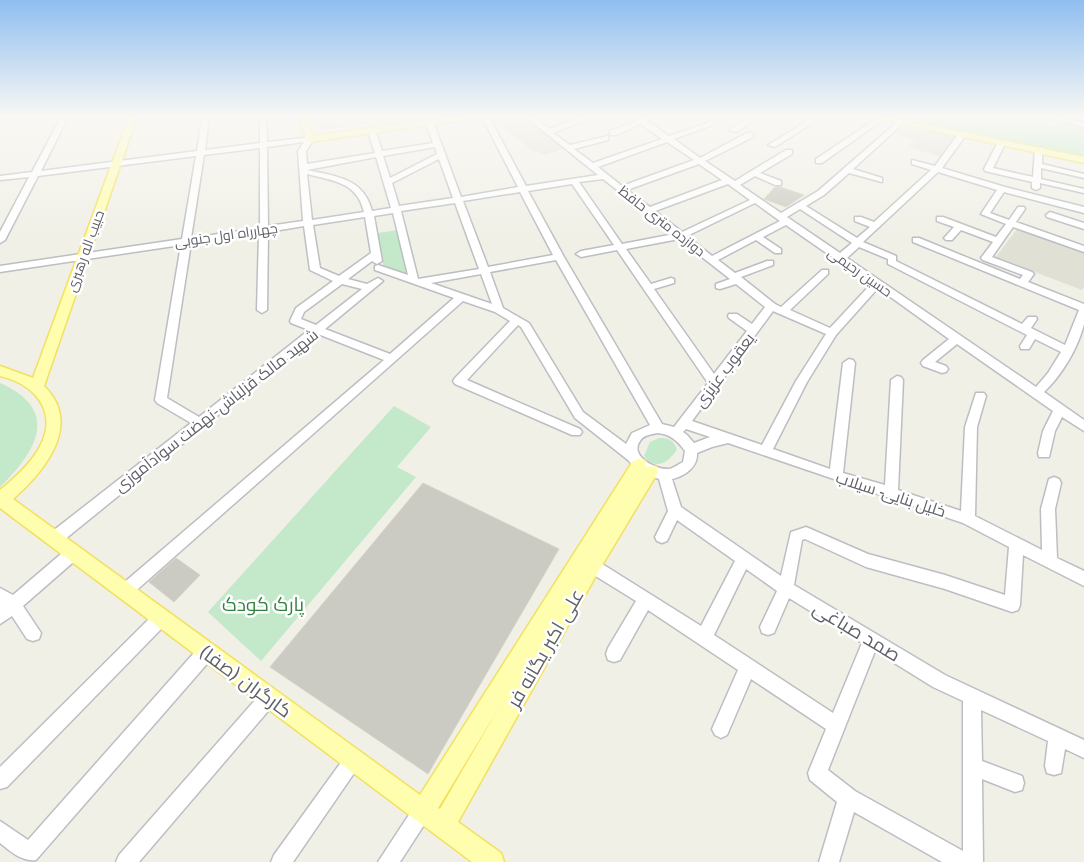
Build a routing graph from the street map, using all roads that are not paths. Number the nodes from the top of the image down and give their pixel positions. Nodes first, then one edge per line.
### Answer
1 (44, 157) edge
2 (119, 157) edge
3 (165, 157) edge
4 (200, 157) edge
5 (264, 157) edge
6 (302, 157) edge
7 (360, 157) edge
8 (381, 157) edge
9 (438, 157) edge
10 (443, 157) edge
11 (506, 157) edge
12 (580, 157) edge
13 (617, 157) edge
14 (694, 157) edge
15 (706, 157) edge
16 (780, 157) edge
17 (825, 157) edge
18 (862, 157) edge
19 (947, 157) edge
20 (994, 157) edge
21 (1038, 157) edge
22 (699, 161) junction
23 (820, 161) dead end
24 (915, 162) dead end
25 (117, 163) junction
26 (1038, 165) junction
27 (592, 166) junction
28 (303, 169) junction
29 (936, 169) junction
30 (848, 170) junction
31 (754, 173) junction
32 (35, 174) junction
33 (604, 176) junction
34 (1084, 176) edge
35 (0, 178) edge
36 (879, 180) dead end
37 (574, 181) junction
38 (1037, 181) junction
39 (388, 182) junction
40 (731, 183) junction
41 (778, 183) dead end
42 (523, 189) junction
43 (1002, 189) junction
44 (621, 190) junction
45 (1084, 191) edge
46 (1036, 198) junction
47 (458, 199) junction
48 (756, 200) junction
49 (1058, 204) junction
50 (800, 206) junction
51 (396, 209) junction
52 (1021, 209) dead end
53 (1084, 210) edge
54 (648, 211) junction
55 (368, 214) junction
56 (784, 219) junction
57 (858, 219) dead end
58 (940, 219) dead end
59 (1010, 222) junction
60 (308, 223) junction
61 (1044, 224) junction
62 (876, 226) junction
63 (960, 226) junction
64 (976, 226) junction
65 (1084, 226) edge
66 (264, 229) junction
67 (680, 236) junction
68 (757, 237) junction
69 (949, 238) dead end
70 (0, 240) edge
71 (916, 240) dead end
72 (187, 241) junction
73 (998, 241) junction
74 (858, 243) junction
75 (619, 246) junction
76 (1084, 249) edge
77 (778, 251) dead end
78 (376, 254) junction
79 (581, 254) dead end
80 (84, 256) junction
81 (559, 257) junction
82 (841, 258) junction
83 (711, 260) junction
84 (770, 263) dead end
85 (0, 268) edge
86 (378, 268) junction
87 (484, 271) junction
88 (825, 272) dead end
89 (735, 279) junction
90 (340, 280) junction
91 (414, 281) junction
92 (671, 281) dead end
93 (877, 283) junction
94 (1022, 283) junction
95 (374, 285) junction
96 (720, 286) dead end
97 (648, 288) junction
98 (461, 297) junction
99 (771, 306) junction
100 (1084, 308) edge
101 (262, 310) dead end
102 (498, 310) junction
103 (783, 311) junction
104 (733, 316) dead end
105 (1032, 319) dead end
106 (516, 320) junction
107 (317, 330) junction
108 (753, 330) junction
109 (1028, 332) junction
110 (832, 333) junction
111 (957, 338) junction
112 (1025, 346) dead end
113 (1068, 351) junction
114 (392, 359) junction
115 (849, 363) dead end
116 (942, 369) dead end
117 (0, 371) edge
118 (897, 380) dead end
119 (714, 384) junction
120 (37, 386) junction
121 (1036, 393) junction
122 (980, 396) dead end
123 (1060, 409) junction
124 (578, 415) junction
125 (200, 423) junction
126 (1084, 426) edge
127 (658, 428) junction
128 (680, 428) junction
129 (576, 432) dead end
130 (730, 438) junction
131 (632, 442) junction
132 (690, 450) junction
133 (766, 450) junction
134 (1044, 452) dead end
135 (646, 467) junction
136 (836, 476) junction
137 (1054, 484) dead end
138 (891, 492) junction
139 (1, 500) edge
140 (676, 511) junction
141 (968, 520) junction
142 (662, 537) dead end
143 (54, 539) junction
144 (1016, 545) junction
145 (73, 553) junction
146 (744, 558) junction
147 (586, 562) junction
148 (1050, 562) junction
149 (1084, 579) edge
150 (786, 588) junction
151 (125, 591) junction
152 (646, 599) junction
153 (6, 600) edge
154 (0, 616) edge
155 (161, 618) junction
156 (768, 627) dead end
157 (33, 633) dead end
158 (704, 637) junction
159 (872, 640) junction
160 (207, 652) junction
161 (614, 654) dead end
162 (748, 667) junction
163 (972, 696) junction
164 (269, 698) junction
165 (837, 726) junction
166 (721, 729) dead end
167 (1057, 737) junction
168 (1084, 749) edge
169 (353, 760) junction
170 (972, 766) junction
171 (1054, 766) dead end
172 (0, 780) edge
173 (1015, 783) dead end
174 (848, 798) junction
175 (423, 811) junction
176 (443, 826) junction
177 (0, 831) edge
178 (126, 862) edge
179 (281, 862) edge
180 (388, 862) edge
181 (492, 862) edge
182 (829, 862) edge
183 (962, 862) edge
184 (973, 862) edge

1 - 32 street
2 - 25 main road, حبیب اله رهبری
3 - 25 street
4 - 72 street
5 - 66 street
6 - 28 street
7 - 28 street
8 - 39 street
9 - 39 street
10 - 47 street
11 - 42 street
12 - 27 street, دوازده متری حافظ
13 - 27 street
14 - 22 street, حسین رحیمی
15 - 22 street
16 - 31 street
17 - 23 street
18 - 30 street
19 - 29 street
20 - 38 street
21 - 26 street
22 - 40 street, حسین رحیمی
22 - 44 street
24 - 29 street
25 - 32 street
25 - 80 main road, حبیب اله رهبری
26 - 34 street
26 - 38 street
27 - 33 street, دوازده متری حافظ
28 - 55 street
28 - 60 street
29 - 43 street
29 - 62 street
30 - 36 street
30 - 50 street
31 - 40 street
31 - 41 street
32 - 35 street
32 - 70 street
33 - 37 street, چهارراه اول جنوبی
33 - 44 street, دوازده متری حافظ
37 - 42 street, چهارراه اول جنوبی
37 - 75 street
38 - 45 street
38 - 46 street
39 - 51 street
40 - 48 street, حسین رحیمی
40 - 54 street
42 - 47 street, چهارراه اول جنوبی
42 - 81 street
43 - 46 street
43 - 64 street
44 - 54 street, دوازده متری حافظ
46 - 49 street
47 - 51 street, چهارراه اول جنوبی
47 - 87 street
48 - 56 street, حسین رحیمی
48 - 67 street
49 - 53 street
49 - 61 street
50 - 56 street
50 - 74 street
51 - 55 street, چهارراه اول جنوبی
51 - 91 street
52 - 59 street
54 - 67 street, دوازده متری حافظ
55 - 60 street, چهارراه اول جنوبی
55 - 78 street
56 - 68 street
56 - 82 street, حسین رحیمی
57 - 62 street
58 - 63 street
59 - 61 street
59 - 64 street
59 - 73 street
60 - 66 street, چهارراه اول جنوبی
60 - 90 street
61 - 65 street
61 - 76 street
62 - 74 street
63 - 64 street
63 - 69 street
64 - 73 street
66 - 72 street, چهارراه اول جنوبی
66 - 101 street
67 - 75 street
67 - 83 street, دوازده متری حافظ
68 - 77 street
68 - 83 street
71 - 94 street
72 - 80 street, چهارراه اول جنوبی
72 - 125 street
73 - 94 street
74 - 82 street
74 - 109 street
75 - 79 street
75 - 97 street
78 - 86 street
78 - 90 street
80 - 85 street, چهارراه اول جنوبی
80 - 120 main road, حبیب اله رهبری
81 - 87 street
81 - 127 street
82 - 93 street, حسین رحیمی
83 - 89 street, دوازده متری حافظ
84 - 89 street
86 - 91 street
86 - 95 street
87 - 91 street
87 - 102 street
88 - 103 street
89 - 96 street
89 - 99 street, دوازده متری حافظ
90 - 95 street
90 - 107 street
91 - 95 street
91 - 98 street
92 - 97 street
93 - 110 street
93 - 111 street, حسین رحیمی
94 - 100 street
95 - 107 street, شهید مالک قزلباش-نهضت سوادآموزی
97 - 119 street
98 - 102 street
98 - 114 street
99 - 103 street, دوازده متری حافظ
99 - 108 street, یعقوب عزیزی
100 - 113 street
102 - 106 street
103 - 110 street, دوازده متری حافظ
104 - 108 street
105 - 109 street
106 - 124 street
106 - 129 street
107 - 114 street
107 - 125 street, شهید مالک قزلباش-نهضت سوادآموزی
108 - 119 street, یعقوب عزیزی
109 - 112 street
109 - 113 street
110 - 133 street
111 - 116 street
111 - 121 street, حسین رحیمی
113 - 121 street
114 - 151 street
115 - 136 street
117 - 120 main road
118 - 138 street
119 - 128 street, یعقوب عزیزی
120 - 139 main road
121 - 123 street, حسین رحیمی
122 - 141 street
123 - 126 street, حسین رحیمی
123 - 134 street
124 - 131 street
124 - 135 street
125 - 143 street, شهید مالک قزلباش-نهضت سوادآموزی
127 - 128 street
127 - 131 street
128 - 130 street, خلیل بنایی- سیلاب
128 - 132 street
130 - 132 street
130 - 133 street, خلیل بنایی- سیلاب
131 - 135 street
132 - 135 street
133 - 136 street, خلیل بنایی- سیلاب
135 - 140 street
135 - 147 main road, علی اکبر یگانه فر
136 - 138 street, خلیل بنایی- سیلاب
137 - 148 street
138 - 141 street, خلیل بنایی- سیلاب
139 - 143 main road, کارگران (صفا)
140 - 142 street
140 - 146 street, صمد صباغی
141 - 144 street, خلیل بنایی- سیلاب
143 - 145 main road, کارگران (صفا)
144 - 148 street, خلیل بنایی- سیلاب
144 - 150 street
145 - 151 main road, کارگران (صفا)
145 - 153 street
146 - 150 street, صمد صباغی
146 - 158 street
147 - 152 street
147 - 175 main road, علی اکبر یگانه فر
147 - 176 main road, علی اکبر یگانه فر
148 - 149 street, خلیل بنایی- سیلاب
150 - 156 street
150 - 159 street, صمد صباغی
151 - 155 main road, کارگران (صفا)
152 - 158 street
152 - 161 street
153 - 154 street
153 - 157 street
155 - 160 main road, کارگران (صفا)
155 - 172 street
158 - 162 street
159 - 163 street, صمد صباغی
159 - 165 street
160 - 164 main road, کارگران (صفا)
160 - 177 street
162 - 165 street
162 - 166 street
163 - 167 street, صمد صباغی
163 - 170 street
164 - 169 main road, کارگران (صفا)
164 - 178 street
165 - 174 street
167 - 168 street, صمد صباغی
167 - 171 street
169 - 175 main road, کارگران (صفا)
169 - 179 street
170 - 173 street
170 - 184 street
174 - 182 street
174 - 183 street
175 - 176 main road, کارگران (صفا)
175 - 180 street
176 - 181 main road, کارگران (صفا)

